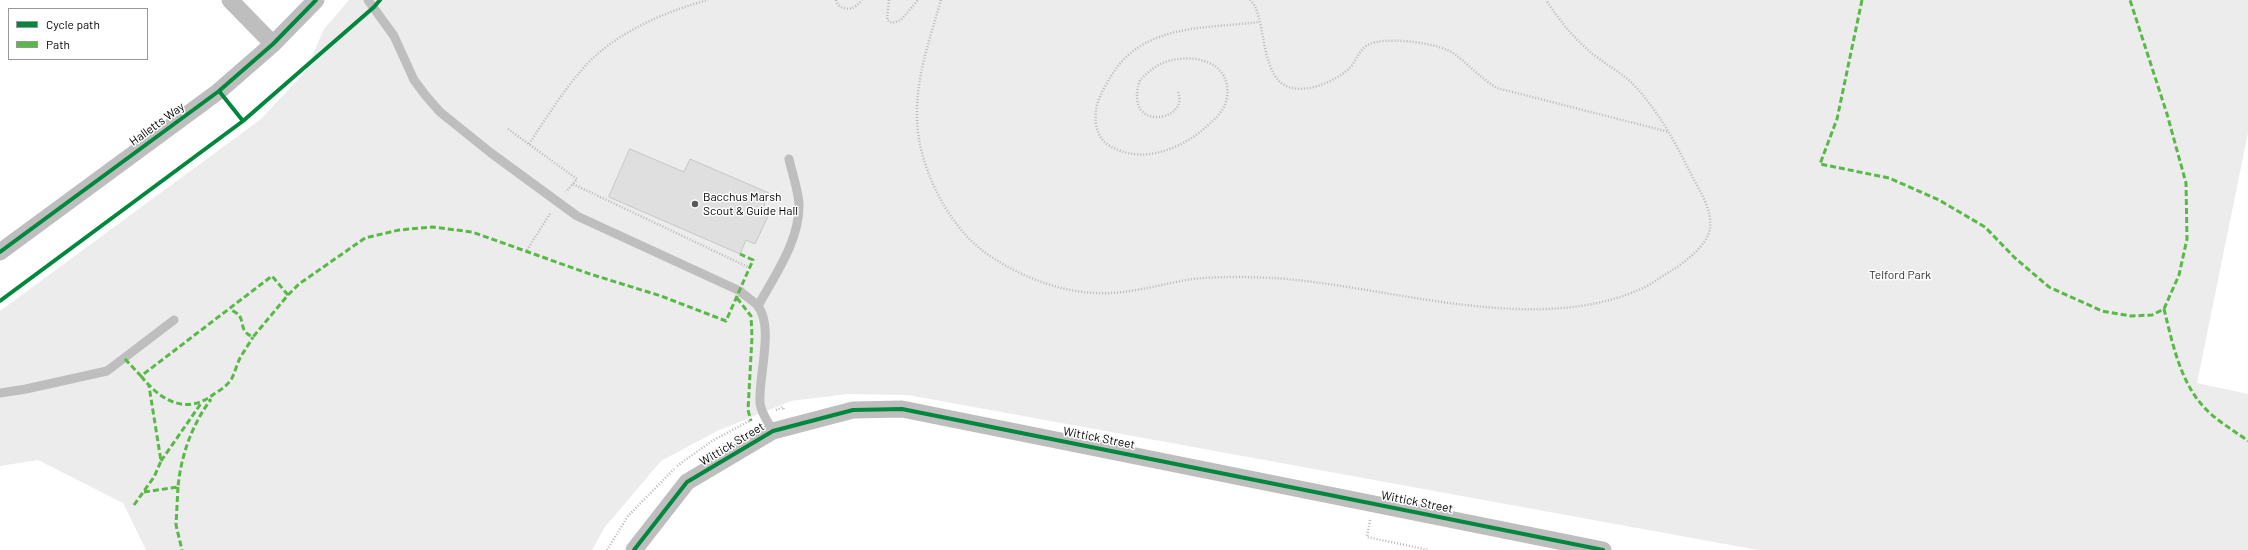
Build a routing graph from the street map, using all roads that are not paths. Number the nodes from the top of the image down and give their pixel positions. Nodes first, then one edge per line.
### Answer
1 (230, 0) edge
2 (316, 0) edge
3 (368, 0) edge
4 (273, 44) junction
5 (789, 159) dead end
6 (0, 252) edge
7 (758, 306) junction
8 (174, 320) dead end
9 (0, 392) edge
10 (773, 430) junction
11 (634, 550) edge
12 (1603, 550) edge

1 - 4 street
2 - 4 street, Halletts Way
3 - 7 lane
4 - 6 street, Halletts Way
5 - 7 lane
7 - 10 lane
8 - 9 lane
10 - 11 street, Wittick Street
10 - 12 street, Wittick Street

